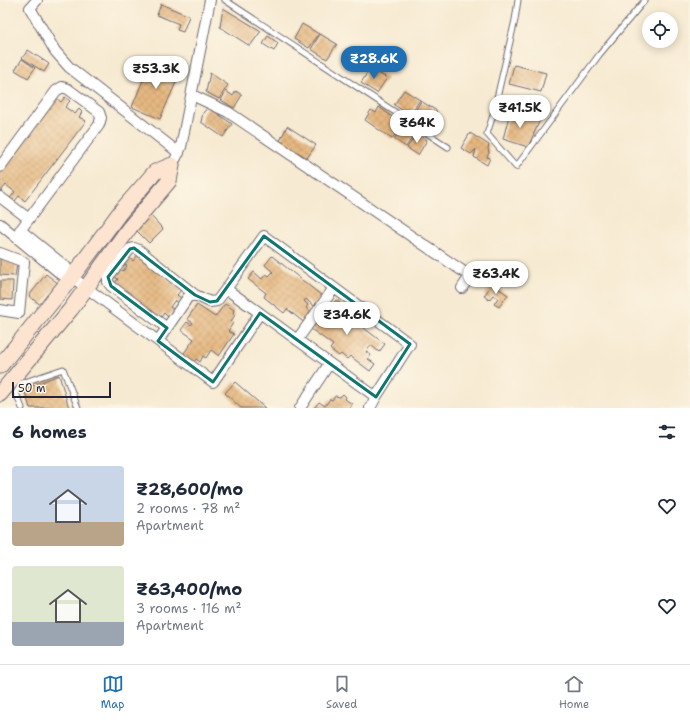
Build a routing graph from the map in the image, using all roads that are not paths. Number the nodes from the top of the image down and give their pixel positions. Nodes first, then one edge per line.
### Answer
1 (38, 0) edge
2 (210, 0) edge
3 (225, 0) edge
4 (518, 0) edge
5 (645, 0) edge
6 (28, 4) edge
7 (192, 95) junction
8 (448, 147) dead end
9 (176, 159) junction
10 (0, 167) edge
11 (0, 197) edge
12 (29, 219) junction
13 (0, 224) edge
14 (18, 233) junction
15 (0, 253) edge
16 (70, 276) junction
17 (85, 288) junction
18 (334, 288) junction
19 (462, 288) dead end
20 (226, 289) junction
21 (195, 295) junction
22 (0, 310) edge
23 (260, 314) junction
24 (167, 328) junction
25 (297, 340) junction
26 (158, 341) junction
27 (330, 364) junction
28 (0, 366) edge
29 (2, 390) edge
30 (376, 398) junction
31 (22, 408) edge
32 (78, 408) edge
33 (300, 408) edge
34 (370, 408) edge

1 - 6 street
2 - 7 street
3 - 8 lane
4 - 5 lane
6 - 9 street
7 - 9 street
7 - 19 street
9 - 16 street
9 - 17 street
10 - 12 street
11 - 12 street
12 - 14 street
13 - 14 street
14 - 16 street
15 - 22 street
16 - 17 street
16 - 28 street
17 - 26 street
17 - 29 street
18 - 20 street
18 - 25 street
18 - 30 street
20 - 21 street
20 - 23 street
21 - 24 street
21 - 24 street
23 - 25 street
23 - 26 street
24 - 26 street
25 - 27 street
27 - 30 street
27 - 33 street
30 - 34 street
31 - 32 lane

